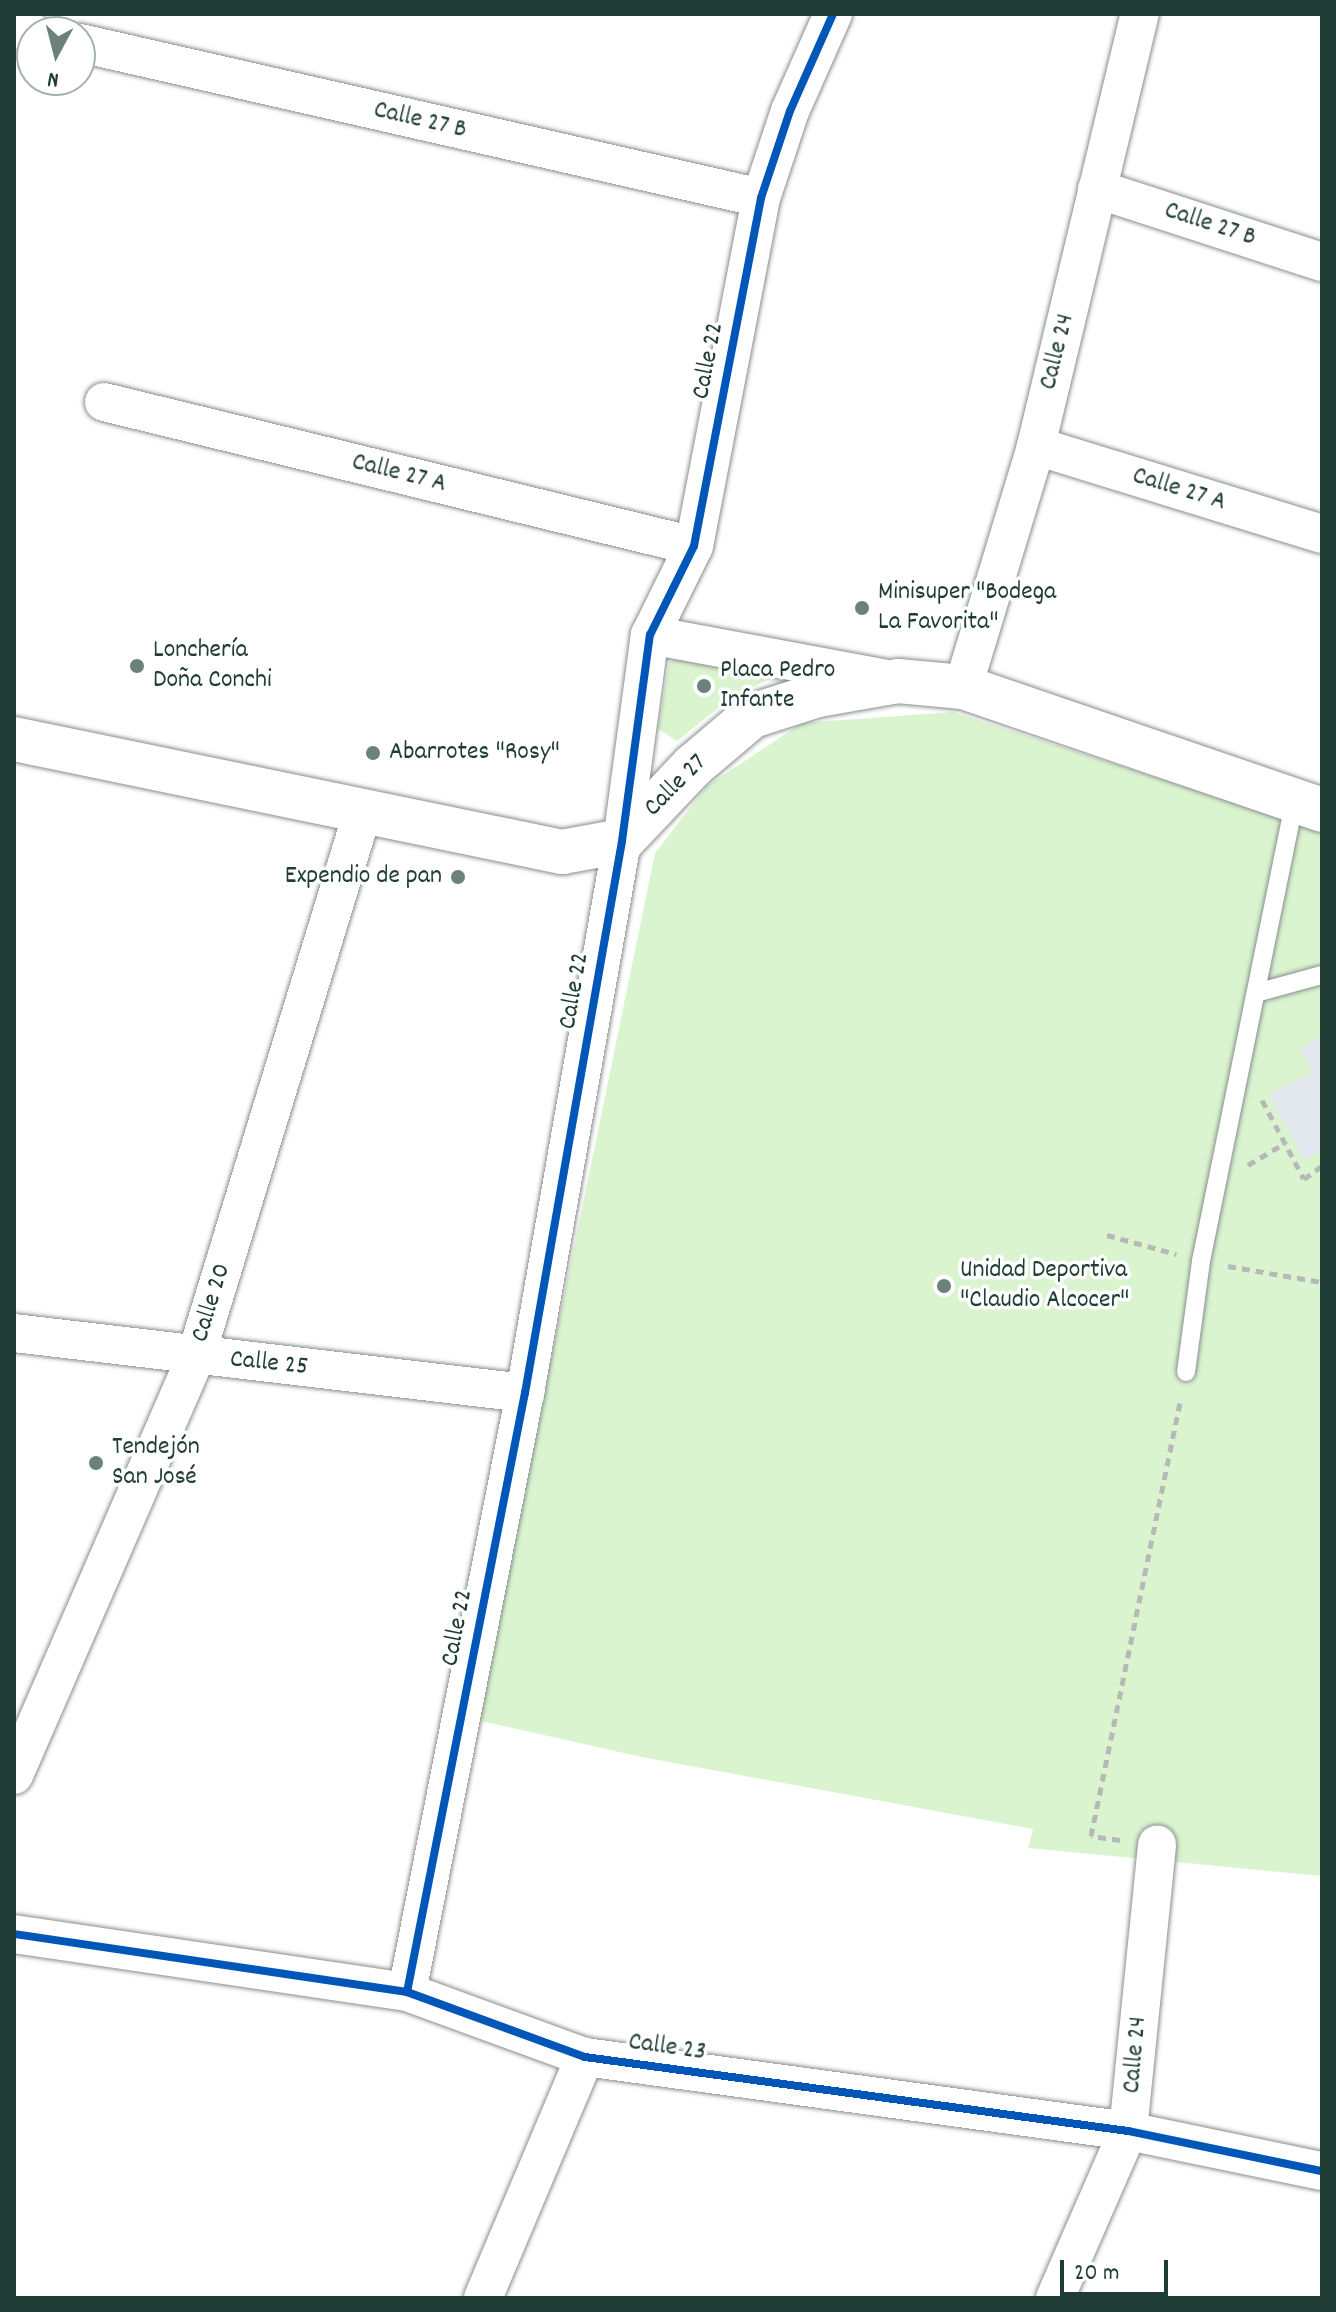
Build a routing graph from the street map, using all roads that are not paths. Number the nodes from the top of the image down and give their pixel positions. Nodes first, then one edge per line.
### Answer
1 (833, 14) edge
2 (1140, 14) edge
3 (96, 47) edge
4 (1097, 189) junction
5 (761, 198) junction
6 (1322, 262) edge
7 (104, 402) dead end
8 (1036, 446) junction
9 (1322, 534) edge
10 (694, 546) junction
11 (650, 635) junction
12 (898, 681) junction
13 (963, 687) junction
14 (14, 739) edge
15 (1309, 805) edge
16 (362, 814) junction
17 (622, 841) junction
18 (1322, 975) edge
19 (1256, 993) junction
20 (14, 1333) edge
21 (196, 1356) junction
22 (1186, 1372) road end
23 (525, 1393) junction
24 (14, 1775) edge
25 (1157, 1844) road end
26 (14, 1934) edge
27 (407, 1992) junction
28 (585, 2057) junction
29 (1128, 2131) junction
30 (1322, 2171) edge
31 (483, 2298) edge
32 (1055, 2298) edge

1 - 5 street, Calle 22
2 - 4 street, Calle 24
3 - 5 street, Calle 27 B
4 - 6 street, Calle 27 B
4 - 8 street, Calle 24
5 - 10 street, Calle 22
7 - 10 street, Calle 27 A
8 - 9 street, Calle 27 A
8 - 13 street, Calle 24
10 - 11 street, Calle 22
11 - 12 street
11 - 17 street, Calle 22
12 - 13 main road, Calle 27
12 - 17 main road, Calle 27
13 - 15 main road, Calle 27
14 - 16 main road
15 - 19 lane
16 - 17 main road
16 - 21 street, Calle 20
17 - 23 street, Calle 22
18 - 19 lane
19 - 22 lane
20 - 21 street, Calle 25
21 - 23 street, Calle 25
21 - 24 street, Calle 20
23 - 27 street, Calle 22
25 - 29 street, Calle 24
26 - 27 street, Calle 23
27 - 28 street, Calle 23
28 - 29 street, Calle 23
28 - 31 street
29 - 30 street, Calle 23
29 - 32 street, Calle 24

